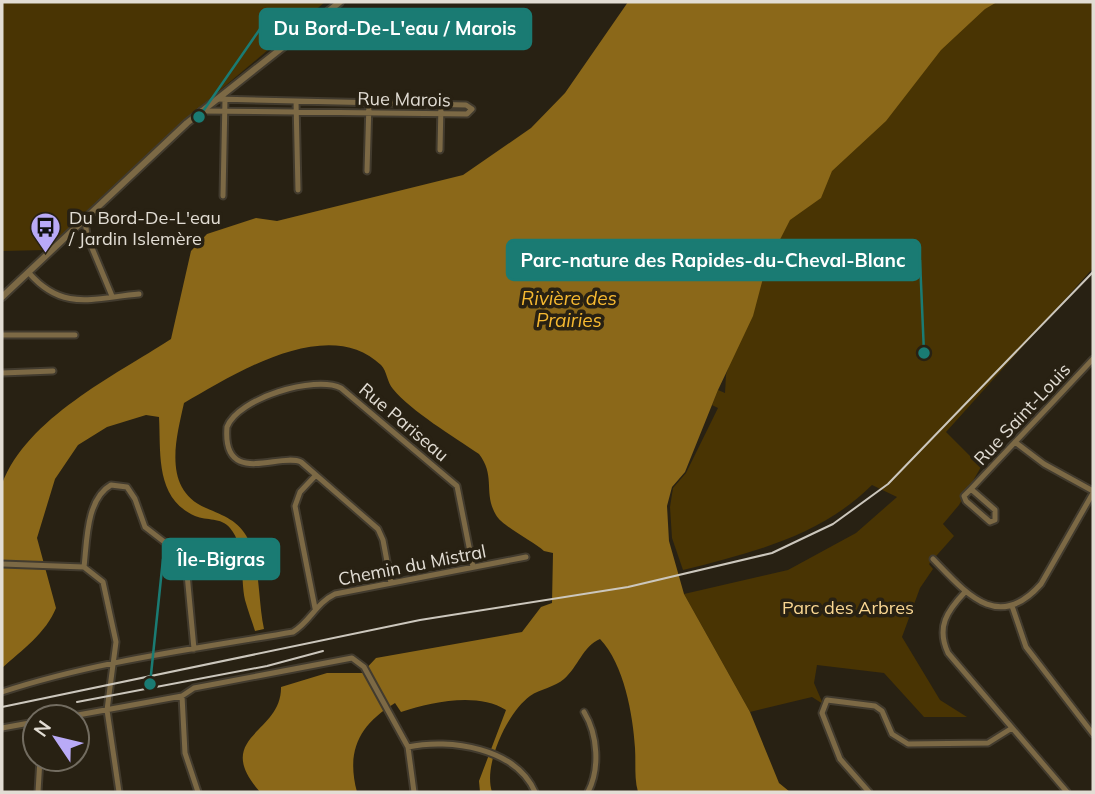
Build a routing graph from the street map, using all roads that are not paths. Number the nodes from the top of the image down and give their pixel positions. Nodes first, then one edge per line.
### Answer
1 (341, 2) edge
2 (217, 99) junction
3 (225, 99) junction
4 (296, 101) junction
5 (369, 103) junction
6 (441, 104) junction
7 (201, 111) junction
8 (225, 111) junction
9 (297, 112) junction
10 (369, 113) junction
11 (441, 114) junction
12 (440, 150) dead end
13 (367, 171) dead end
14 (298, 190) dead end
15 (223, 195) dead end
16 (85, 220) junction
17 (74, 231) junction
18 (87, 236) junction
19 (29, 273) junction
20 (139, 294) dead end
21 (112, 296) junction
22 (2, 297) edge
23 (2, 335) edge
24 (75, 335) dead end
25 (1093, 359) edge
26 (52, 371) dead end
27 (2, 373) edge
28 (1015, 442) junction
29 (316, 475) junction
30 (971, 489) junction
31 (1093, 492) edge
32 (526, 557) dead end
33 (933, 559) dead end
34 (2, 564) edge
35 (84, 567) junction
36 (473, 567) junction
37 (391, 583) junction
38 (965, 592) junction
39 (1012, 606) junction
40 (315, 608) junction
41 (194, 649) junction
42 (115, 663) junction
43 (2, 692) edge
44 (182, 696) junction
45 (107, 710) junction
46 (584, 712) dead end
47 (91, 713) edge
48 (21, 725) edge
49 (2, 728) edge
50 (1012, 728) junction
51 (1093, 734) edge
52 (408, 747) junction
53 (39, 773) edge
54 (37, 792) edge
55 (119, 792) edge
56 (198, 792) edge
57 (414, 792) edge
58 (535, 792) edge
59 (588, 792) edge
60 (869, 792) edge
61 (1067, 792) edge

1 - 2 street
2 - 3 street, Rue Marois
2 - 7 street
3 - 4 street, Rue Marois
3 - 8 street
4 - 5 street, Rue Marois
4 - 9 street
5 - 6 street, Rue Marois
5 - 10 street
6 - 11 street
6 - 11 street, Rue Marois
7 - 8 street, Rue Marois
7 - 16 street
8 - 9 street, Rue Marois
8 - 15 street
9 - 10 street, Rue Marois
9 - 14 street
10 - 11 street, Rue Marois
10 - 13 street
11 - 12 street
16 - 17 street
16 - 18 street
17 - 18 street
17 - 19 street
18 - 21 street
19 - 21 street
19 - 22 street
20 - 21 street
23 - 24 street
25 - 28 street, Rue Saint-Louis
26 - 27 street
28 - 30 street, Rue Saint-Louis
28 - 31 street
29 - 36 street, Rue Pariseau
29 - 37 street, Rue Pariseau
29 - 40 street
30 - 30 street, Rue Saint-Louis
31 - 39 street
32 - 36 street, Chemin du Mistral
33 - 38 street
34 - 35 street
35 - 41 street
35 - 42 street
36 - 37 street, Chemin du Mistral
37 - 40 street, Chemin du Mistral
38 - 39 street
38 - 50 street
39 - 51 street
40 - 41 street, Chemin du Mistral
41 - 42 street, Chemin du Mistral
42 - 43 street, Chemin du Mistral
42 - 45 street
44 - 45 street
44 - 52 street
44 - 56 street
45 - 47 street
45 - 55 street
46 - 59 street
48 - 49 street
50 - 60 street
50 - 61 street
52 - 57 street
52 - 58 street
53 - 54 street

